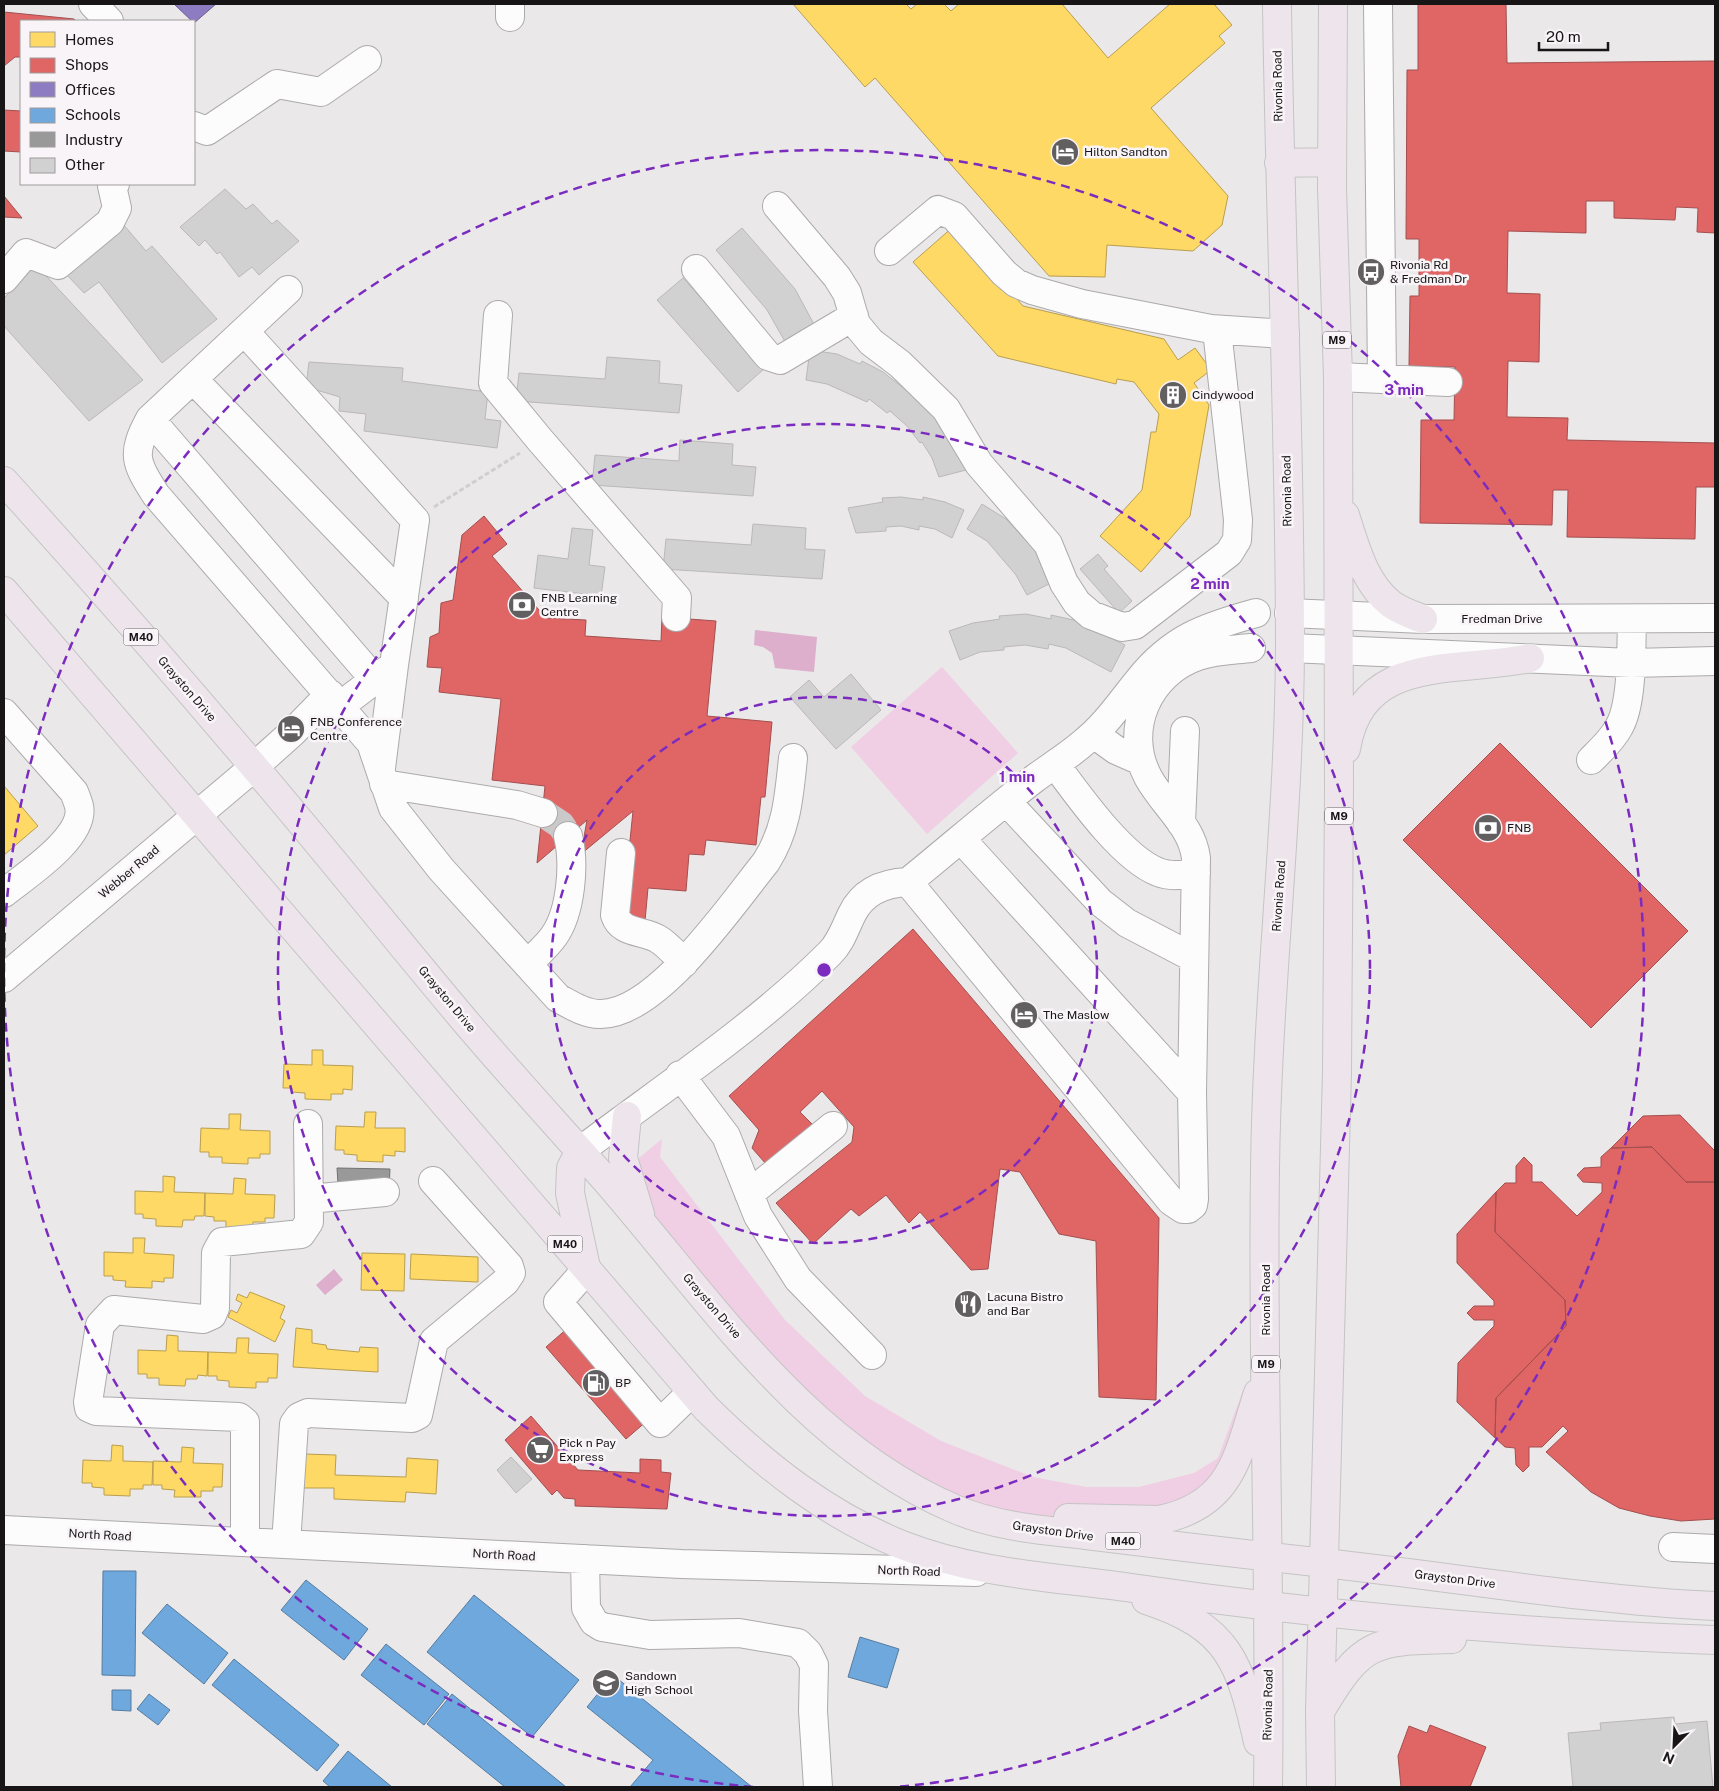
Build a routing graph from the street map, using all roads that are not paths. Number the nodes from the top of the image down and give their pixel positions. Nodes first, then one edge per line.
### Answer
1 (93, 4) edge
2 (1277, 4) edge
3 (1333, 4) edge
4 (1378, 4) edge
5 (108, 20) edge
6 (367, 60) dead end
7 (195, 126) edge
8 (1332, 162) junction
9 (1279, 163) junction
10 (114, 185) edge
11 (777, 206) dead end
12 (889, 250) dead end
13 (696, 269) dead end
14 (4, 279) edge
15 (288, 290) dead end
16 (498, 316) dead end
17 (854, 316) junction
18 (1217, 330) junction
19 (244, 332) junction
20 (1285, 334) junction
21 (1338, 377) junction
22 (1382, 378) junction
23 (193, 379) junction
24 (1448, 382) dead end
25 (534, 405) dead end
26 (150, 419) junction
27 (540, 440) junction
28 (4, 481) edge
29 (608, 490) dead end
30 (1337, 492) junction
31 (606, 516) junction
32 (4, 591) edge
33 (677, 596) dead end
34 (404, 598) junction
35 (1256, 613) dead end
36 (1289, 613) junction
37 (1337, 616) junction
38 (1715, 618) edge
39 (1423, 619) junction
40 (1632, 619) junction
41 (1251, 648) dead end
42 (1290, 648) junction
43 (1338, 651) junction
44 (1530, 658) junction
45 (1715, 661) edge
46 (1631, 663) junction
47 (384, 672) junction
48 (335, 700) junction
49 (4, 713) edge
50 (1185, 731) dead end
51 (1094, 734) junction
52 (793, 758) dead end
53 (1591, 760) dead end
54 (1141, 761) junction
55 (1055, 764) junction
56 (254, 767) junction
57 (383, 776) junction
58 (1339, 788) junction
59 (1007, 802) junction
60 (542, 813) tunnel mouth
61 (198, 815) junction
62 (1181, 823) junction
63 (568, 836) tunnel mouth
64 (961, 840) junction
65 (621, 853) dead end
66 (1196, 873) junction
67 (908, 882) junction
68 (4, 893) edge
69 (1194, 958) junction
70 (684, 963) junction
71 (528, 965) junction
72 (4, 978) edge
73 (680, 1075) junction
74 (1192, 1093) junction
75 (627, 1116) junction
76 (308, 1124) dead end
77 (833, 1126) dead end
78 (580, 1151) junction
79 (433, 1181) dead end
80 (385, 1192) dead end
81 (749, 1194) junction
82 (309, 1199) junction
83 (651, 1237) junction
84 (587, 1269) junction
85 (872, 1355) dead end
86 (1266, 1365) junction
87 (692, 1392) junction
88 (979, 1518) junction
89 (4, 1530) edge
90 (245, 1542) junction
91 (286, 1544) junction
92 (1674, 1547) dead end
93 (1715, 1549) edge
94 (1268, 1557) junction
95 (585, 1560) junction
96 (1324, 1563) junction
97 (1005, 1573) junction
98 (1092, 1582) junction
99 (1268, 1605) junction
100 (1715, 1606) edge
101 (1323, 1613) junction
102 (1596, 1636) junction
103 (1715, 1640) edge
104 (1320, 1711) junction
105 (1268, 1785) edge
106 (818, 1787) edge
107 (1321, 1787) edge

1 - 5 street
2 - 9 main road, Rivonia Road / M9
3 - 8 main road, M9
4 - 22 street
6 - 7 street
8 - 9 main road
8 - 21 main road, M9
9 - 20 main road, Rivonia Road / M9
10 - 14 street
11 - 17 street
12 - 18 street
13 - 17 street
15 - 19 street
16 - 27 street
17 - 18 street
18 - 20 street
19 - 23 street
19 - 34 street
20 - 36 main road, Rivonia Road / M9
21 - 22 street
21 - 30 main road, M9
22 - 24 street
23 - 26 street
23 - 34 street
25 - 27 street
26 - 47 street
26 - 48 street
27 - 31 street
28 - 56 main road, Grayston Drive / M40
29 - 31 street
30 - 37 main road, M9
30 - 39 main road
31 - 33 street
32 - 61 main road, M40
34 - 47 street
35 - 51 street
36 - 37 street, Fredman Drive
36 - 42 main road, Rivonia Road / M9
37 - 39 street, Fredman Drive
37 - 43 main road, M9
38 - 40 street, Fredman Drive
39 - 40 street, Fredman Drive
40 - 46 street
41 - 54 street
42 - 43 street
42 - 86 main road, Rivonia Road / M9
43 - 44 street
43 - 58 main road, M9
44 - 46 street
44 - 58 main road
45 - 46 street
46 - 53 street
47 - 48 street, Webber Road
47 - 57 street
48 - 56 street, Webber Road
48 - 57 street
49 - 68 street
50 - 62 street
51 - 54 street
51 - 55 street
52 - 70 street
54 - 62 street
55 - 59 street
55 - 66 street
56 - 61 street, Webber Road
56 - 78 main road, Grayston Drive / M40
57 - 60 street
57 - 71 street
58 - 96 main road, M9
59 - 64 street
59 - 69 street
61 - 72 street, Webber Road
61 - 84 main road, M40
62 - 66 street
63 - 71 street
64 - 67 street
64 - 74 street
65 - 70 street
66 - 69 street
67 - 73 street
67 - 74 street
69 - 74 street
70 - 71 street
73 - 75 street
73 - 81 street
75 - 78 street
75 - 83 main road
76 - 82 street
77 - 81 street
78 - 83 main road, Grayston Drive / M40
78 - 84 main road
79 - 91 street
80 - 82 street
81 - 85 street
82 - 90 street
83 - 88 main road, Grayston Drive / M40
84 - 87 main road, M40
84 - 87 street
86 - 88 main road
86 - 94 main road, Rivonia Road / M9
87 - 97 main road, M40
88 - 94 main road, Grayston Drive / M40
89 - 90 street, North Road
90 - 91 street, North Road
91 - 95 street, North Road
92 - 93 street
94 - 96 main road, Grayston Drive / M40
94 - 99 main road, Rivonia Road / M9
95 - 97 street, North Road
95 - 106 street
96 - 100 main road, Grayston Drive / M40
96 - 101 main road, M9
97 - 98 main road, M40
98 - 99 main road, M40
98 - 105 main road
99 - 101 main road, M40
99 - 105 main road, Rivonia Road / M9
101 - 102 main road, M40
101 - 104 main road, M9
102 - 103 main road, M40
102 - 104 main road
104 - 107 main road, M9

